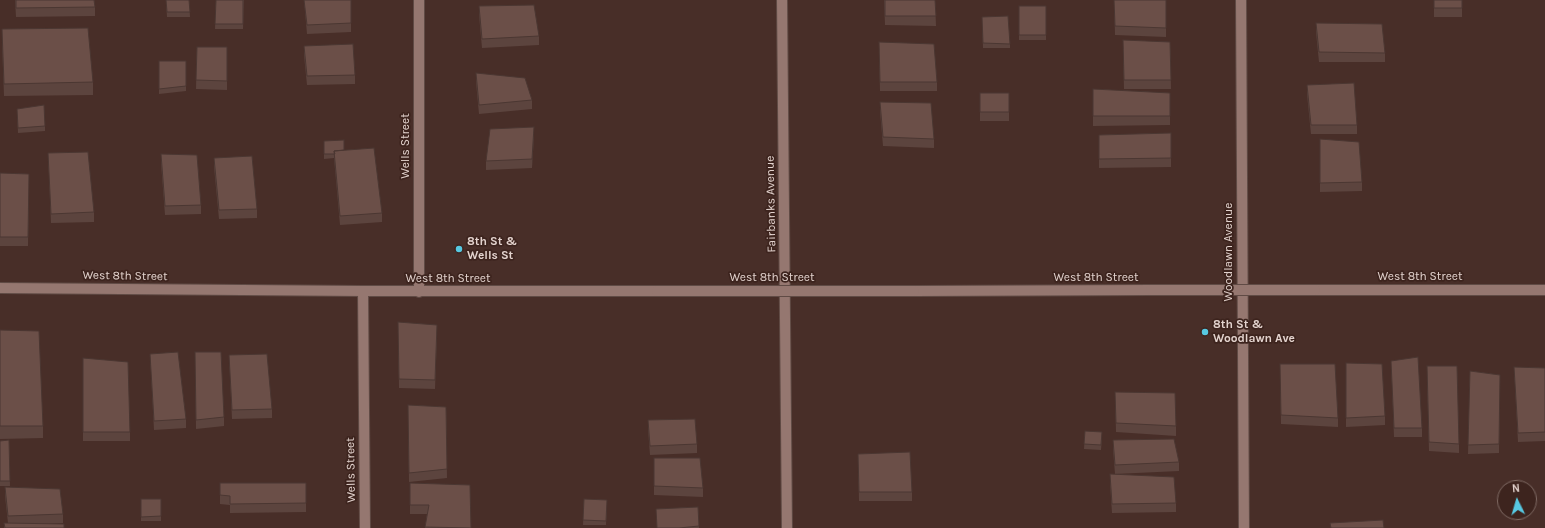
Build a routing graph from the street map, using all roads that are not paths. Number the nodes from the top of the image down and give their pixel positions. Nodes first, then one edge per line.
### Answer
1 (419, 0) edge
2 (782, 0) edge
3 (1240, 0) edge
4 (0, 288) edge
5 (1545, 290) edge
6 (363, 291) junction
7 (419, 292) junction
8 (365, 528) edge
9 (787, 528) edge
10 (1244, 528) edge

1 - 7 street, Wells Street
2 - 9 street, Fairbanks Avenue
3 - 10 street, Woodlawn Avenue
4 - 6 street, West 8th Street
5 - 7 street, West 8th Street, bridge
6 - 7 street, West 8th Street
6 - 8 street, Wells Street

